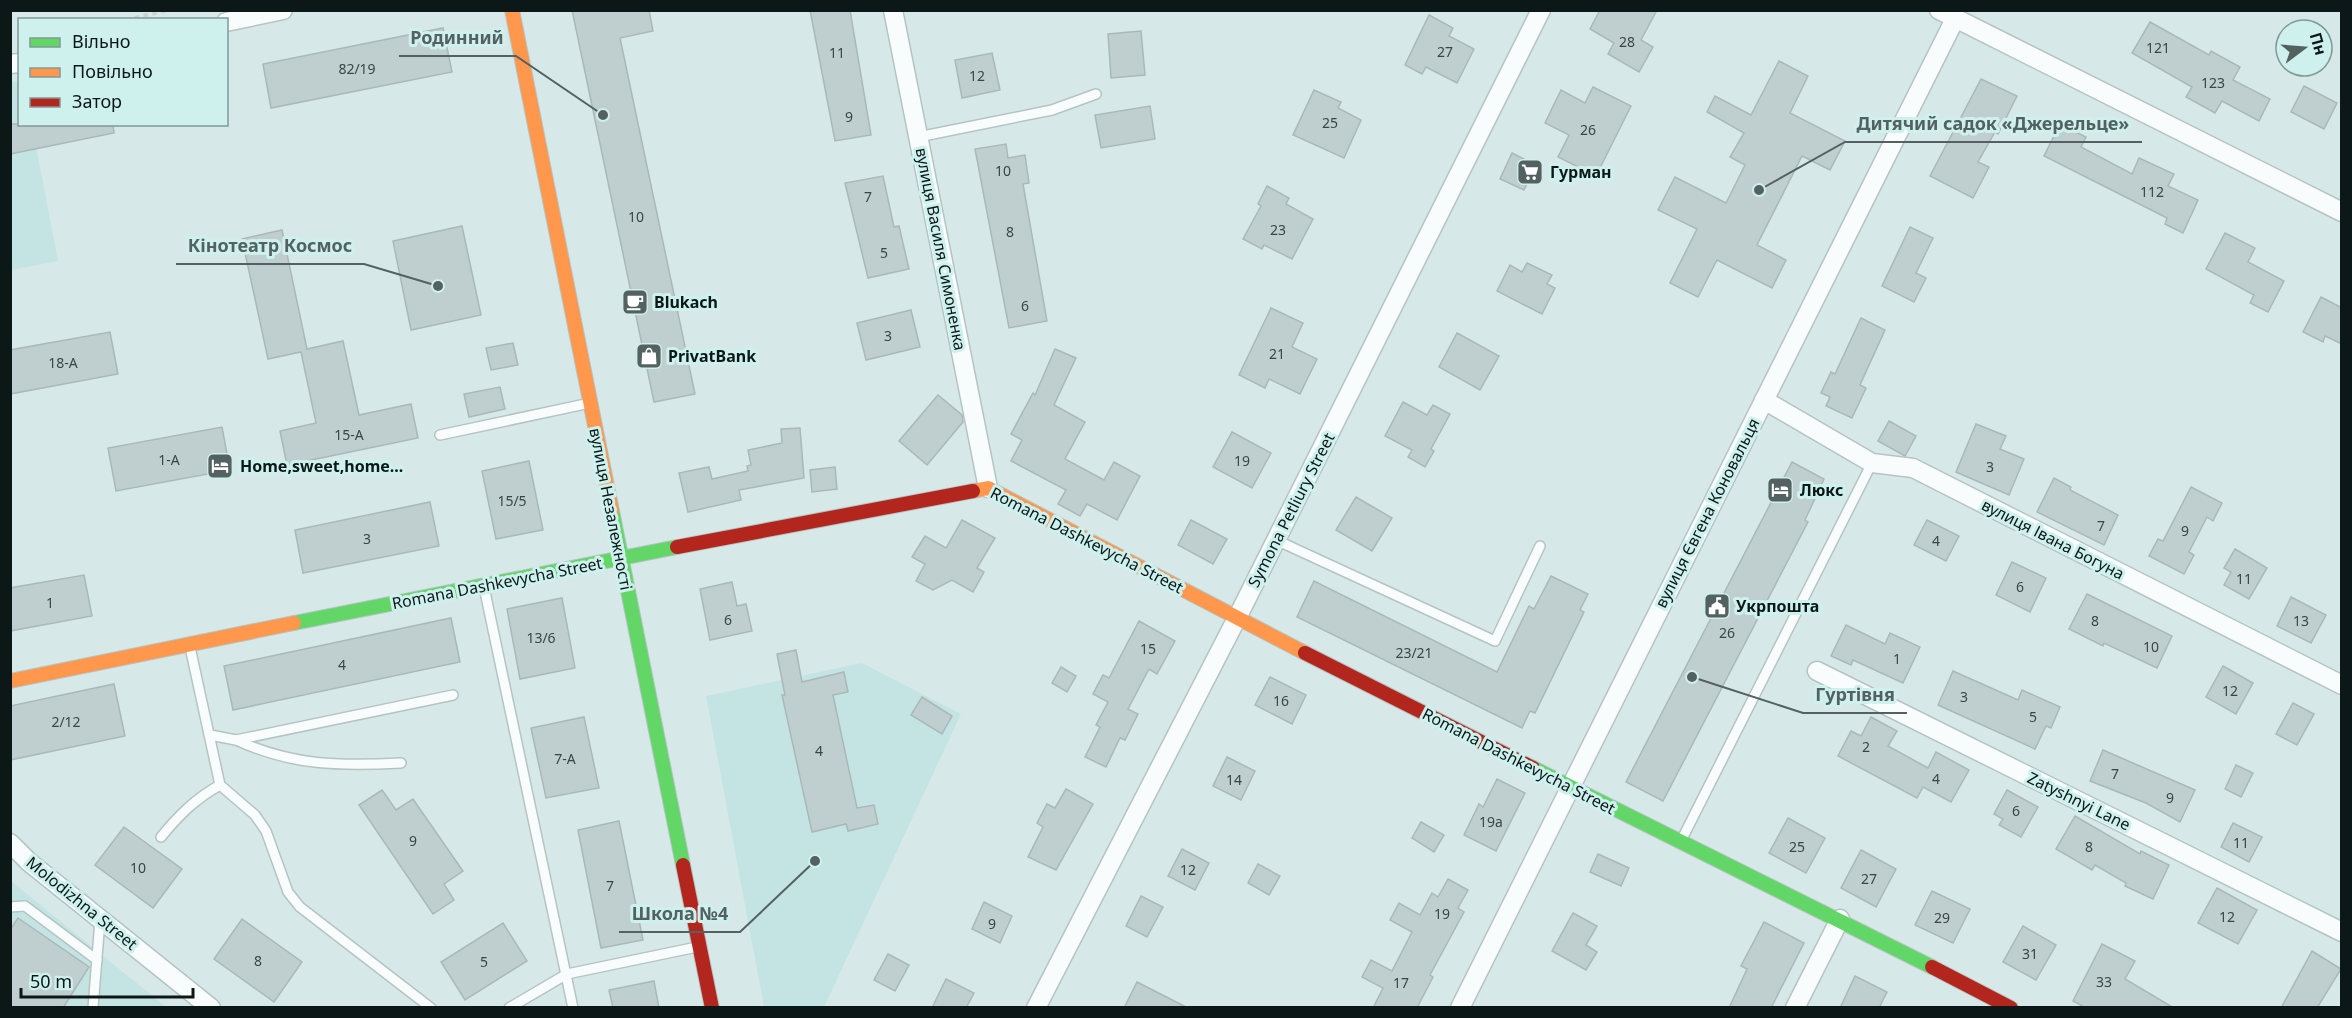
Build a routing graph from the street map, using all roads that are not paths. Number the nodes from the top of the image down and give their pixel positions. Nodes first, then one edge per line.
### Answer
1 (283, 10) edge
2 (512, 10) edge
3 (892, 10) edge
4 (1541, 10) edge
5 (1947, 15) edge
6 (228, 22) edge
7 (1096, 94) dead end
8 (918, 137) junction
9 (2342, 212) edge
10 (1764, 400) junction
11 (590, 403) junction
12 (440, 435) dead end
13 (1872, 463) junction
14 (988, 488) junction
15 (1276, 540) junction
16 (1540, 546) dead end
17 (621, 559) junction
18 (484, 585) junction
19 (1237, 618) junction
20 (190, 645) junction
21 (1817, 671) dead end
22 (10, 681) edge
23 (2342, 685) edge
24 (453, 694) dead end
25 (210, 735) junction
26 (236, 740) junction
27 (401, 763) dead end
28 (220, 785) junction
29 (1570, 787) junction
30 (161, 837) dead end
31 (1682, 841) junction
32 (10, 843) edge
33 (10, 907) edge
34 (100, 919) junction
35 (1840, 919) junction
36 (2342, 932) edge
37 (699, 946) junction
38 (97, 960) junction
39 (567, 975) junction
40 (93, 1008) edge
41 (211, 1008) edge
42 (431, 1008) edge
43 (509, 1008) edge
44 (573, 1008) edge
45 (712, 1008) edge
46 (1036, 1008) edge
47 (1460, 1008) edge
48 (1795, 1008) edge
49 (2011, 1008) edge

1 - 6 street
2 - 11 street, вулиця Незалежності
3 - 8 street, вулиця Василя Симоненка
4 - 15 street, Symona Petliury Street
5 - 9 street
5 - 10 street, вулиця Євгена Коновальця
7 - 8 lane
8 - 14 street, вулиця Василя Симоненка
10 - 13 street, вулиця Івана Богуна
10 - 29 street, вулиця Євгена Коновальця
11 - 12 lane
11 - 17 street, вулиця Незалежності
13 - 23 street, вулиця Івана Богуна
13 - 31 lane
14 - 17 street, Romana Dashkevycha Street
14 - 19 street, Romana Dashkevycha Street
15 - 16 lane
15 - 19 street, Symona Petliury Street
17 - 18 street, Romana Dashkevycha Street
17 - 37 street, вулиця Незалежності
18 - 20 street, Romana Dashkevycha Street
18 - 39 lane
19 - 29 street, Romana Dashkevycha Street
19 - 46 street, Symona Petliury Street
20 - 22 street, Romana Dashkevycha Street
20 - 25 lane
21 - 36 street, Zatyshnyi Lane
24 - 26 lane
25 - 26 lane
25 - 28 lane
26 - 27 lane
28 - 30 lane
28 - 42 lane
29 - 31 street, Romana Dashkevycha Street
29 - 47 street, вулиця Євгена Коновальця
31 - 35 street, Romana Dashkevycha Street
32 - 34 street, Molodizhna Street
33 - 38 lane
34 - 38 lane
34 - 41 street, Molodizhna Street
35 - 48 street
35 - 49 street, Romana Dashkevycha Street
37 - 39 lane
37 - 45 street, вулиця Незалежності
38 - 40 lane
39 - 43 lane
39 - 44 lane

